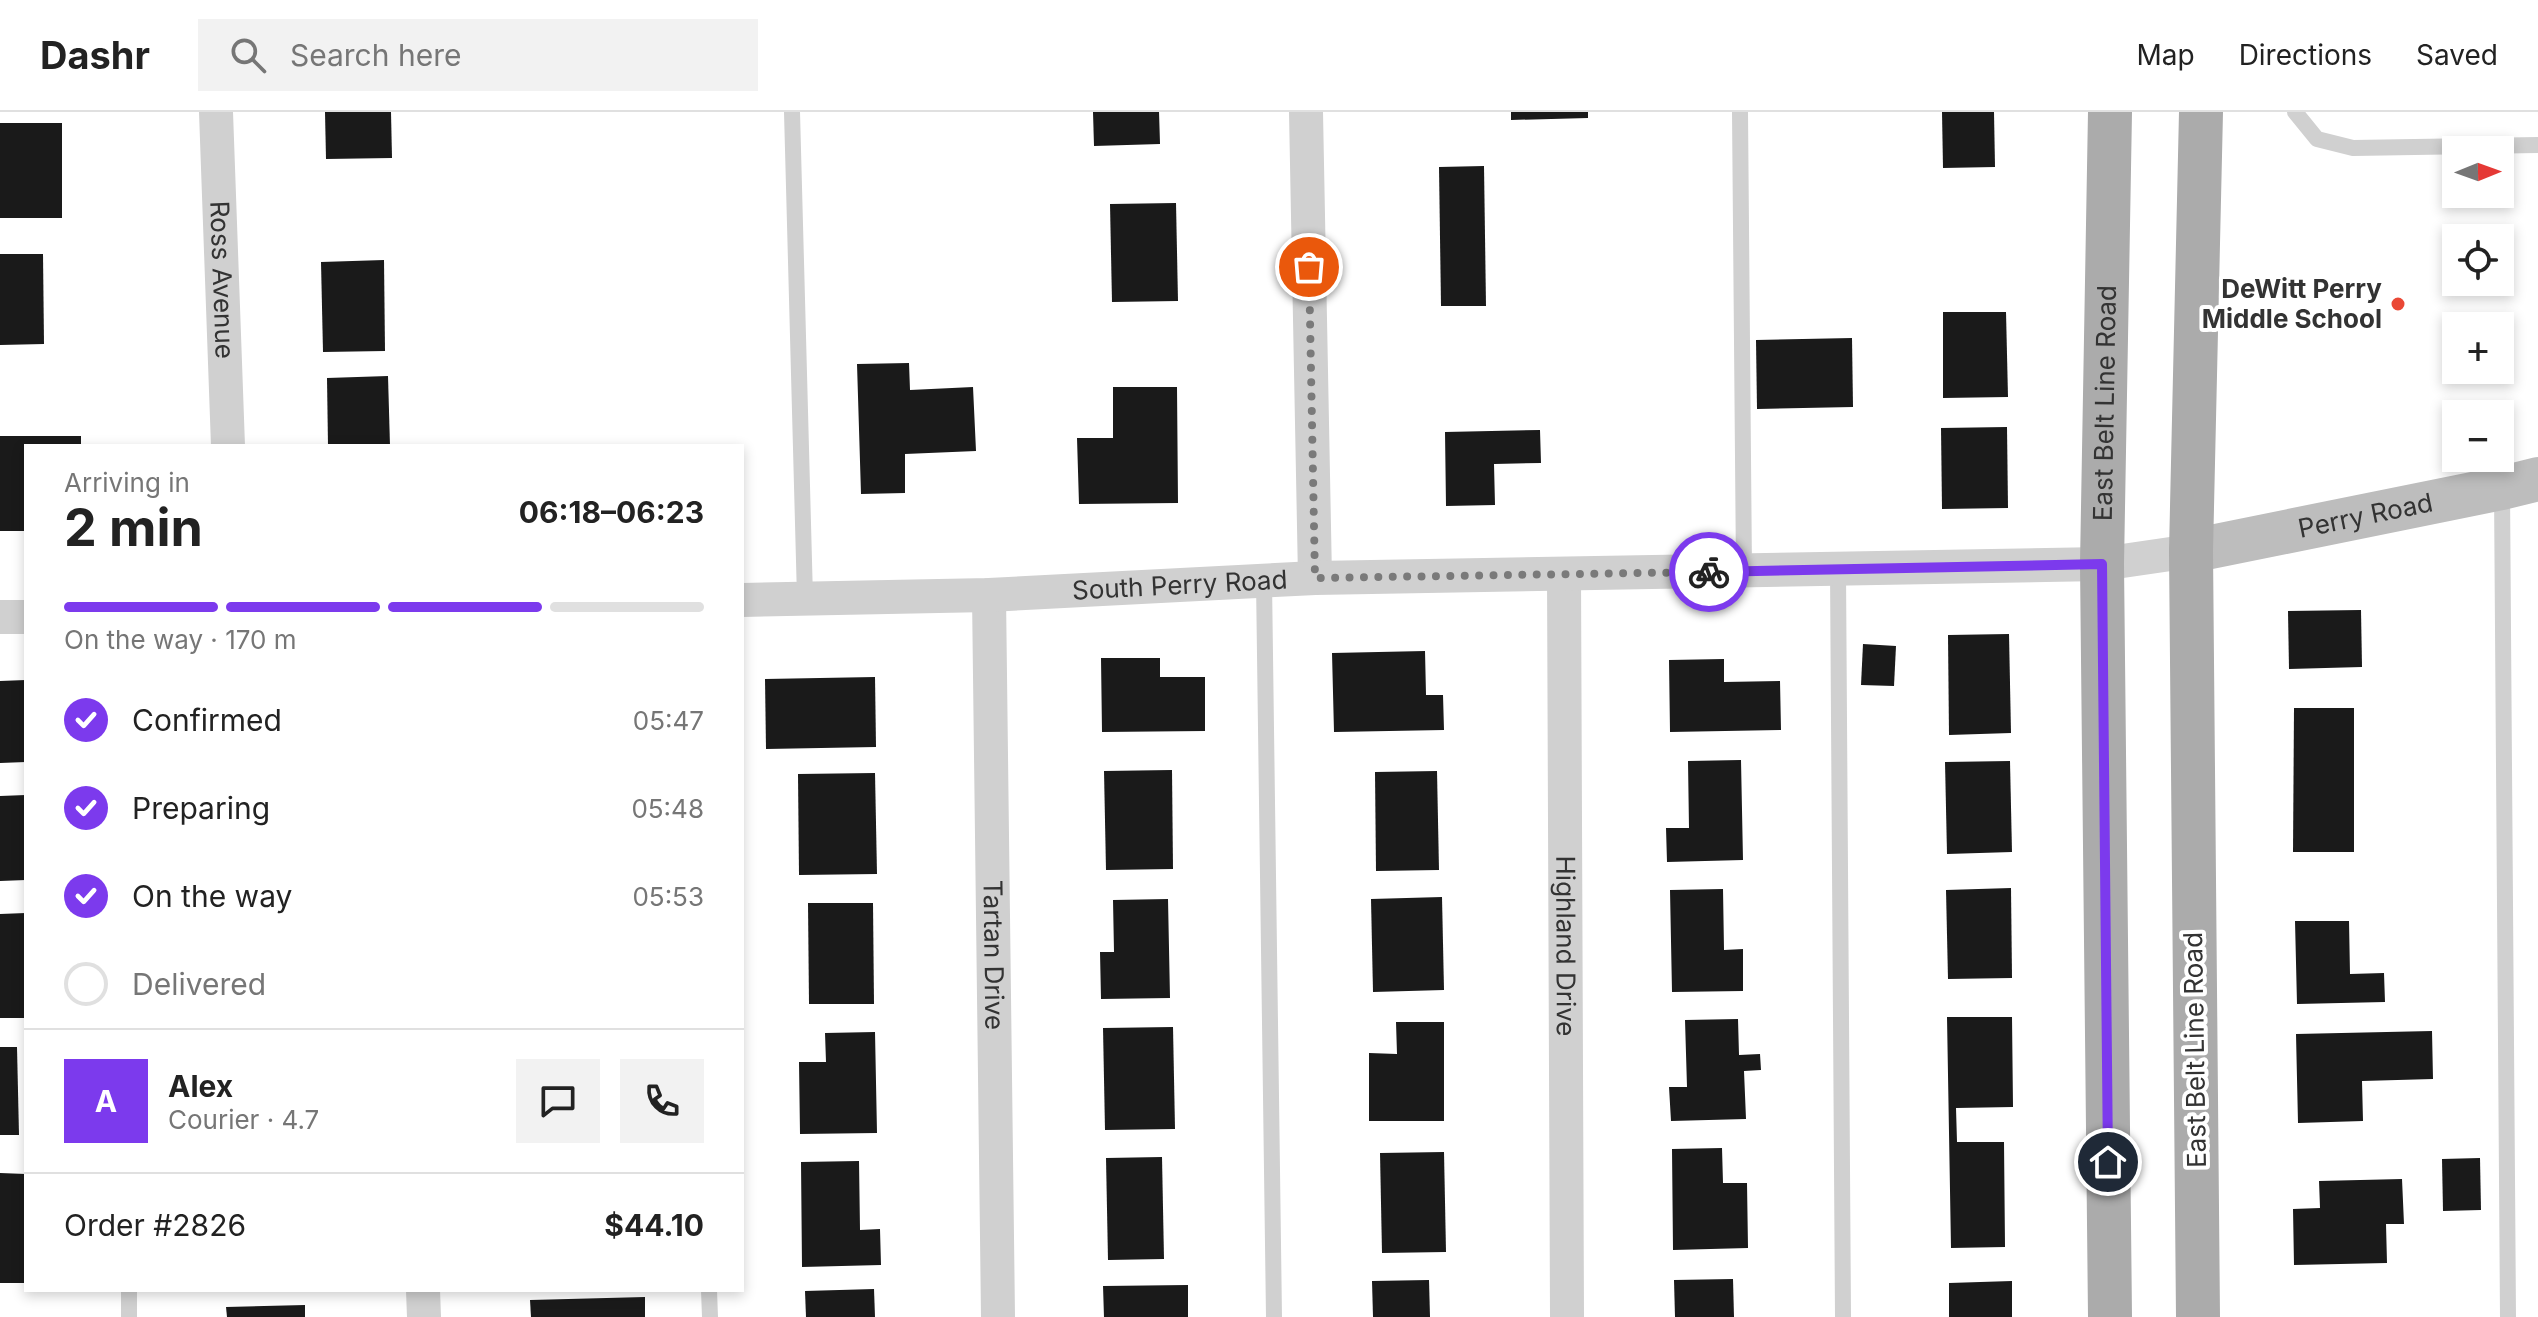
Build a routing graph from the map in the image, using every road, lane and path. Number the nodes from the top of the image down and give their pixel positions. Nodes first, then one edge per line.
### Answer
1 (216, 112) edge
2 (792, 112) edge
3 (1306, 112) edge
4 (1740, 112) edge
5 (2110, 112) edge
6 (2201, 112) edge
7 (2295, 112) edge
8 (2538, 145) edge
9 (228, 444) edge
10 (2520, 484) edge
11 (2191, 551) junction
12 (2102, 564) junction
13 (1838, 570) junction
14 (1744, 572) junction
15 (1564, 574) junction
16 (1315, 578) junction
17 (1264, 581) junction
18 (989, 595) junction
19 (805, 598) junction
20 (744, 600) edge
21 (0, 617) edge
22 (24, 617) edge
23 (129, 1292) edge
24 (423, 1292) edge
25 (709, 1292) edge
26 (129, 1317) edge
27 (424, 1317) edge
28 (710, 1317) edge
29 (998, 1317) edge
30 (1274, 1317) edge
31 (1567, 1317) edge
32 (1843, 1317) edge
33 (2110, 1317) edge
34 (2198, 1317) edge
35 (2508, 1317) edge

1 - 9 street, Ross Avenue
2 - 19 lane
3 - 16 street
4 - 14 lane
5 - 12 main road, East Belt Line Road
6 - 11 main road, East Belt Line Road
7 - 8 lane
10 - 11 street, Perry Road
10 - 35 lane
11 - 12 street, South Perry Road
11 - 34 main road, East Belt Line Road
12 - 13 street, South Perry Road
12 - 33 main road, East Belt Line Road
13 - 14 street, South Perry Road
13 - 32 lane
14 - 15 street, South Perry Road
15 - 16 street, South Perry Road
15 - 31 street, Highland Drive
16 - 17 street, South Perry Road
17 - 18 street, South Perry Road
17 - 30 lane
18 - 19 street, South Perry Road
18 - 29 street, Tartan Drive
19 - 20 street, South Perry Road
21 - 22 street
23 - 26 lane
24 - 27 street
25 - 28 lane

